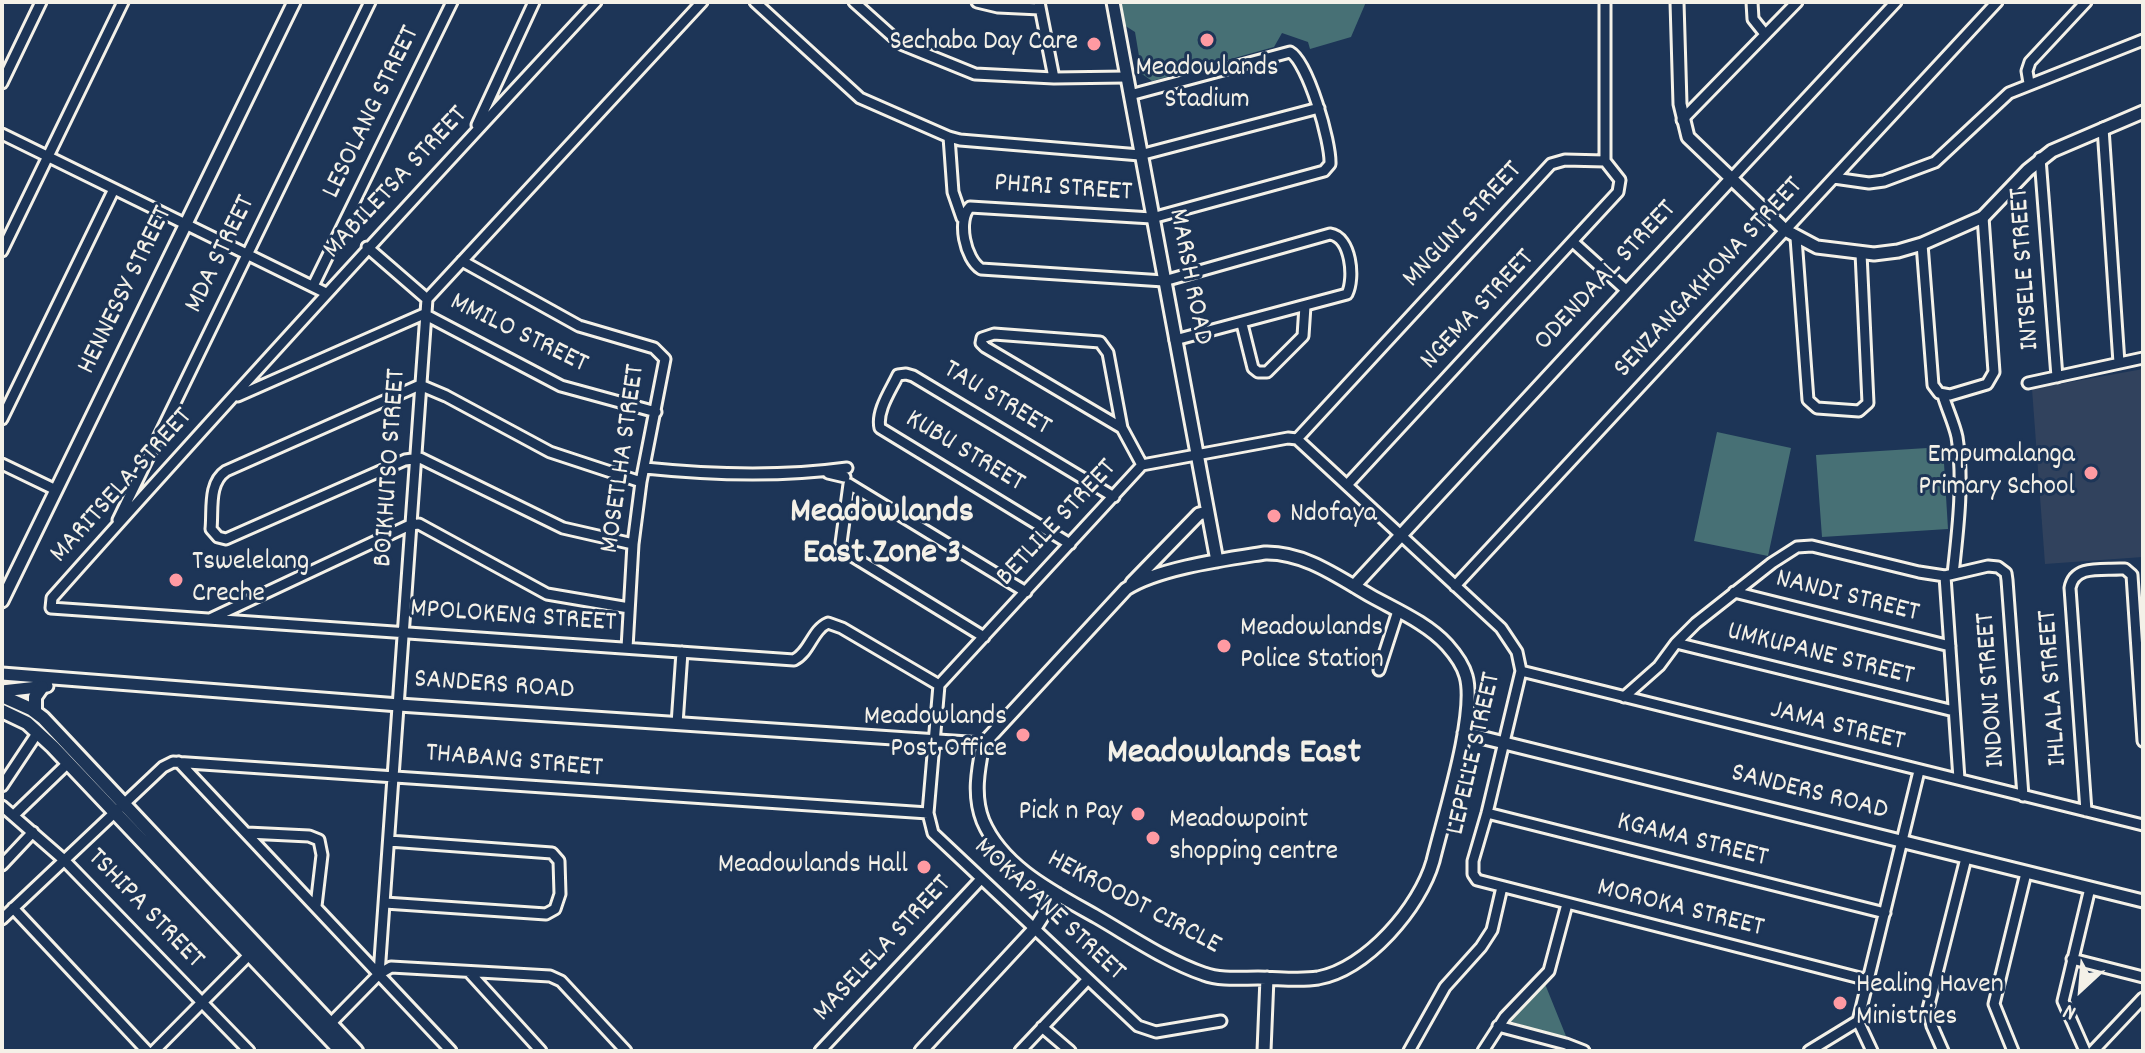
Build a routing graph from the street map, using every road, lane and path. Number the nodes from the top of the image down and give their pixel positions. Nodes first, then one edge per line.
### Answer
1 (41, 2) edge
2 (123, 2) edge
3 (294, 2) edge
4 (370, 2) edge
5 (452, 2) edge
6 (534, 2) edge
7 (596, 2) edge
8 (702, 2) edge
9 (755, 2) edge
10 (854, 2) edge
11 (977, 2) edge
12 (1113, 2) edge
13 (1605, 2) edge
14 (1677, 2) edge
15 (1752, 2) edge
16 (1797, 2) edge
17 (1896, 2) edge
18 (1997, 2) edge
19 (2086, 2) edge
20 (1040, 6) edge
21 (1765, 34) junction
22 (2143, 40) edge
23 (1126, 77) junction
24 (1054, 78) junction
25 (2, 83) edge
26 (2029, 83) junction
27 (1130, 95) junction
28 (1319, 108) junction
29 (2143, 112) edge
30 (1682, 120) junction
31 (2103, 128) junction
32 (475, 132) junction
33 (2, 134) edge
34 (949, 137) junction
35 (1140, 155) junction
36 (49, 156) junction
37 (2040, 158) junction
38 (1605, 161) junction
39 (1834, 178) junction
40 (1730, 180) junction
41 (114, 189) junction
42 (1983, 217) junction
43 (1152, 218) junction
44 (964, 221) junction
45 (186, 223) junction
46 (1785, 230) junction
47 (1796, 238) junction
48 (1573, 242) junction
49 (1922, 244) junction
50 (367, 247) junction
51 (2, 251) edge
52 (1861, 253) junction
53 (248, 254) junction
54 (462, 261) junction
55 (1164, 281) junction
56 (313, 286) junction
57 (1627, 291) junction
58 (326, 293) junction
59 (427, 299) junction
60 (1305, 306) junction
61 (424, 314) junction
62 (1242, 324) junction
63 (1175, 340) junction
64 (2143, 358) edge
65 (2119, 363) junction
66 (2057, 377) junction
67 (2028, 383) dead end
68 (420, 385) junction
69 (1943, 395) junction
70 (233, 398) junction
71 (656, 412) junction
72 (2, 419) edge
73 (878, 423) joint
74 (1122, 428) junction
75 (1297, 439) junction
76 (1195, 454) junction
77 (415, 458) junction
78 (2, 464) edge
79 (1142, 465) junction
80 (645, 468) junction
81 (847, 476) junction
82 (641, 482) junction
83 (1347, 485) junction
84 (56, 490) junction
85 (1203, 491) junction
86 (1114, 497) junction
87 (1207, 512) junction
88 (410, 525) junction
89 (115, 527) junction
90 (1179, 535) junction
91 (1401, 535) junction
92 (633, 544) junction
93 (1070, 544) junction
94 (1217, 561) junction
95 (1949, 575) junction
96 (1354, 586) junction
97 (1455, 586) junction
98 (1126, 589) junction
99 (1026, 592) junction
100 (1734, 592) junction
101 (2, 601) edge
102 (51, 608) joint
103 (629, 608) junction
104 (1398, 611) junction
105 (210, 619) junction
106 (403, 632) junction
107 (984, 637) junction
108 (1676, 643) junction
109 (1950, 646) junction
110 (627, 648) junction
111 (682, 652) junction
112 (1379, 670) dead end
113 (1521, 671) junction
114 (2, 674) edge
115 (71, 681) junction
116 (939, 685) junction
117 (42, 687) junction
118 (2, 693) edge
119 (1624, 697) junction
120 (399, 705) junction
121 (2, 711) edge
122 (35, 711) junction
123 (1954, 711) junction
124 (677, 724) junction
125 (38, 732) junction
126 (1464, 733) junction
127 (935, 741) junction
128 (2143, 741) edge
129 (1503, 743) junction
130 (983, 744) junction
131 (179, 761) junction
132 (68, 763) junction
133 (1919, 771) junction
134 (393, 776) junction
135 (1959, 779) junction
136 (2, 786) edge
137 (2023, 796) junction
138 (2, 806) edge
139 (119, 807) junction
140 (2086, 811) junction
141 (928, 813) junction
142 (1487, 813) junction
143 (14, 815) junction
144 (2143, 825) edge
145 (33, 832) junction
146 (247, 833) junction
147 (389, 841) junction
148 (1903, 842) junction
149 (1966, 858) junction
150 (64, 860) junction
151 (2, 865) edge
152 (2026, 873) junction
153 (981, 879) junction
154 (1483, 883) joint
155 (1502, 887) junction
156 (2090, 888) junction
157 (1057, 894) junction
158 (2143, 901) edge
159 (385, 903) junction
160 (1567, 904) junction
161 (316, 906) junction
162 (13, 908) junction
163 (1885, 913) junction
164 (2, 919) edge
165 (1035, 928) junction
166 (249, 955) junction
167 (2072, 959) junction
168 (469, 972) junction
169 (379, 974) junction
170 (2143, 977) edge
171 (1267, 978) junction
172 (1088, 979) junction
173 (1868, 980) junction
174 (2143, 998) edge
175 (204, 1003) junction
176 (1221, 1021) dead end
177 (1858, 1021) junction
178 (330, 1024) junction
179 (1498, 1026) junction
180 (1042, 1027) junction
181 (147, 1051) edge
182 (154, 1051) edge
183 (249, 1051) edge
184 (341, 1051) edge
185 (356, 1051) edge
186 (451, 1051) edge
187 (541, 1051) edge
188 (626, 1051) edge
189 (820, 1051) edge
190 (921, 1051) edge
191 (1020, 1051) edge
192 (1070, 1051) edge
193 (1264, 1051) edge
194 (1409, 1051) edge
195 (1483, 1051) edge
196 (1584, 1051) edge
197 (1809, 1051) edge
198 (1872, 1051) edge
199 (1943, 1051) edge
200 (2013, 1051) edge
201 (2085, 1051) edge
202 (2093, 1051) edge

1 - 25 street
2 - 36 street
3 - 45 street, HENNESSY STREET
4 - 53 street, MDA STREET
5 - 56 street, LESOLANG STREET
6 - 32 street
7 - 32 street, MABILETSA STREET
8 - 54 street
9 - 34 street
10 - 24 street
11 - 20 street
12 - 23 street, MARSH ROAD
13 - 38 street
14 - 30 street
15 - 21 street
16 - 21 street
17 - 40 street, ODENDAAL STREET
18 - 39 street, SENZANGAKHONA STREET
19 - 26 street
20 - 24 street
21 - 30 street
22 - 26 street
23 - 24 street
23 - 27 street, MARSH ROAD
26 - 39 street
27 - 28 street, PHIRI STREET
27 - 35 street, MARSH ROAD
28 - 35 street
28 - 43 street, PHIRI STREET
29 - 31 street
30 - 40 street
31 - 37 street
31 - 65 street
32 - 50 street, MABILETSA STREET
33 - 36 street
34 - 35 street
34 - 44 street
35 - 43 street, MARSH ROAD
36 - 41 street
36 - 51 street
37 - 42 street
37 - 66 street, INTSELE STREET
38 - 48 street, NGEMA STREET
38 - 75 street, MNGUNI STREET
39 - 46 street, SENZANGAKHONA STREET
40 - 46 street
40 - 57 street, ODENDAAL STREET
41 - 45 street
41 - 72 street
42 - 49 street
42 - 69 street
43 - 44 street, PHIRI STREET
43 - 55 street, MARSH ROAD
44 - 55 street
45 - 53 street
45 - 84 street, HENNESSY STREET
46 - 47 street
46 - 97 street, SENZANGAKHONA STREET
47 - 52 street
47 - 52 street
48 - 57 street
48 - 83 street, NGEMA STREET
49 - 52 street
49 - 69 street
50 - 58 street, MABILETSA STREET
50 - 59 street
53 - 56 street
53 - 89 street, MDA STREET
54 - 59 street
54 - 71 street, MOSETLHA STREET
55 - 60 street
55 - 63 street, MARSH ROAD
56 - 58 street
57 - 91 street, ODENDAAL STREET
58 - 70 street, MABILETSA STREET
59 - 61 street, BOIKHUTSO STREET
60 - 62 street
60 - 62 street
61 - 68 street, BOIKHUTSO STREET
61 - 70 street, MMILO STREET
61 - 71 street, MMILO STREET
62 - 63 street
63 - 76 street, MARSH ROAD
64 - 65 street
65 - 66 street
66 - 67 street
68 - 77 street, BOIKHUTSO STREET
68 - 77 street
68 - 82 street
69 - 95 street, UMKUPANE STREET
70 - 89 street, MARITSELA STREET
71 - 80 street, MOSETLHA STREET
73 - 86 street, TAU STREET
73 - 93 street, KUBU STREET
74 - 74 street
74 - 79 street
75 - 76 street, BETLILE STREET
75 - 83 street
76 - 79 street, BETLILE STREET
76 - 85 street, MARSH ROAD
77 - 88 street, BOIKHUTSO STREET
77 - 92 street
78 - 84 street
79 - 86 street, BETLILE STREET
80 - 81 street
80 - 82 street, MOSETLHA STREET
81 - 99 street
81 - 107 street
82 - 92 street, MOSETLHA STREET
83 - 91 street
84 - 101 street, HENNESSY STREET
85 - 87 street, MARSH ROAD
85 - 90 street
86 - 93 street, BETLILE STREET
87 - 90 street
87 - 94 street, MARSH ROAD
88 - 103 street
88 - 105 street
88 - 106 street, BOIKHUTSO STREET
89 - 102 street, MARITSELA STREET
90 - 98 street
91 - 96 street, ODENDAAL STREET
91 - 97 street, LEPELLE STREET
92 - 103 street, MOSETLHA STREET
93 - 99 street, BETLILE STREET
94 - 96 street, HEKROODT CIRCLE
94 - 98 street, HEKROODT CIRCLE
95 - 100 street
95 - 109 street, UMKUPANE STREET
95 - 137 street, INDONI STREET
96 - 104 street, HEKROODT CIRCLE
97 - 113 street, LEPELLE STREET
98 - 130 street, HEKROODT CIRCLE
99 - 107 street, BETLILE STREET
100 - 108 street
100 - 109 street, NANDI STREET
102 - 105 street, MPOLOKENG STREET
103 - 110 street, MOSETLHA STREET
104 - 112 street
104 - 126 street, HEKROODT CIRCLE
105 - 106 street, MPOLOKENG STREET
106 - 110 street, MPOLOKENG STREET
106 - 120 street, BOIKHUTSO STREET
107 - 116 street, BETLILE STREET
108 - 119 street
108 - 123 street, UMKUPANE STREET
109 - 123 street, UMKUPANE STREET
110 - 111 street, MPOLOKENG STREET
111 - 116 street, MPOLOKENG STREET
111 - 124 street
113 - 119 street, JAMA STREET
113 - 129 street, LEPELLE STREET
114 - 115 street, SANDERS ROAD
115 - 117 street
115 - 120 street, SANDERS ROAD
116 - 127 street
117 - 118 street
117 - 122 main road
118 - 122 main road
119 - 133 street, JAMA STREET
120 - 124 street, SANDERS ROAD
120 - 134 street, BOIKHUTSO STREET
121 - 125 main road
122 - 139 main road
123 - 135 street, UMKUPANE STREET
124 - 127 street, SANDERS ROAD
125 - 132 main road
125 - 136 street
126 - 129 street, SANDERS ROAD
126 - 171 street, HEKROODT CIRCLE
127 - 130 street, SANDERS ROAD
127 - 141 street
128 - 140 street, IHLALA STREET
129 - 142 street, LEPELLE STREET
129 - 148 street, SANDERS ROAD
130 - 157 street, HEKROODT CIRCLE
131 - 134 street, THABANG STREET
131 - 139 street
131 - 146 street
132 - 139 main road
132 - 143 street
133 - 135 street, JAMA STREET
133 - 148 street
134 - 141 street, THABANG STREET
134 - 147 street, BOIKHUTSO STREET
135 - 137 street, JAMA STREET
137 - 140 street, JAMA STREET
138 - 143 street, TSHIPA STREET
139 - 150 street
139 - 166 main road
139 - 178 main road
140 - 144 street, JAMA STREET
141 - 153 street, MOKAPANE STREET
142 - 154 street, LEPELLE STREET
142 - 163 street, KGAMA STREET
143 - 145 street, TSHIPA STREET
145 - 150 street, TSHIPA STREET
145 - 151 street
146 - 161 street
146 - 161 street
147 - 159 street, BOIKHUTSO STREET
147 - 159 street
148 - 149 street, SANDERS ROAD
148 - 163 street
149 - 152 street, SANDERS ROAD
149 - 199 street
150 - 162 street
150 - 175 street, TSHIPA STREET
152 - 156 street, SANDERS ROAD
152 - 200 street
153 - 165 street, MOKAPANE STREET
153 - 189 street, MASELELA STREET
154 - 155 street, MOROKA STREET
155 - 160 street, MOROKA STREET
155 - 194 street
156 - 158 street, SANDERS ROAD
156 - 167 street
157 - 165 street
157 - 171 street, HEKROODT CIRCLE
159 - 169 street, BOIKHUTSO STREET
160 - 173 street, MOROKA STREET
160 - 179 street
161 - 169 street
162 - 164 street
162 - 181 street
163 - 173 street
165 - 172 street, MOKAPANE STREET
165 - 190 street
166 - 175 street
166 - 184 main road
167 - 170 street
167 - 201 street
168 - 169 street
168 - 187 street
168 - 188 street
169 - 178 street
169 - 186 street
171 - 193 street
172 - 176 street, MOKAPANE STREET
172 - 180 street
173 - 177 street
174 - 202 street
175 - 182 street
175 - 183 street, TSHIPA STREET
177 - 197 street
177 - 198 street
178 - 185 main road
179 - 195 street
179 - 196 street
180 - 191 street
180 - 192 street

